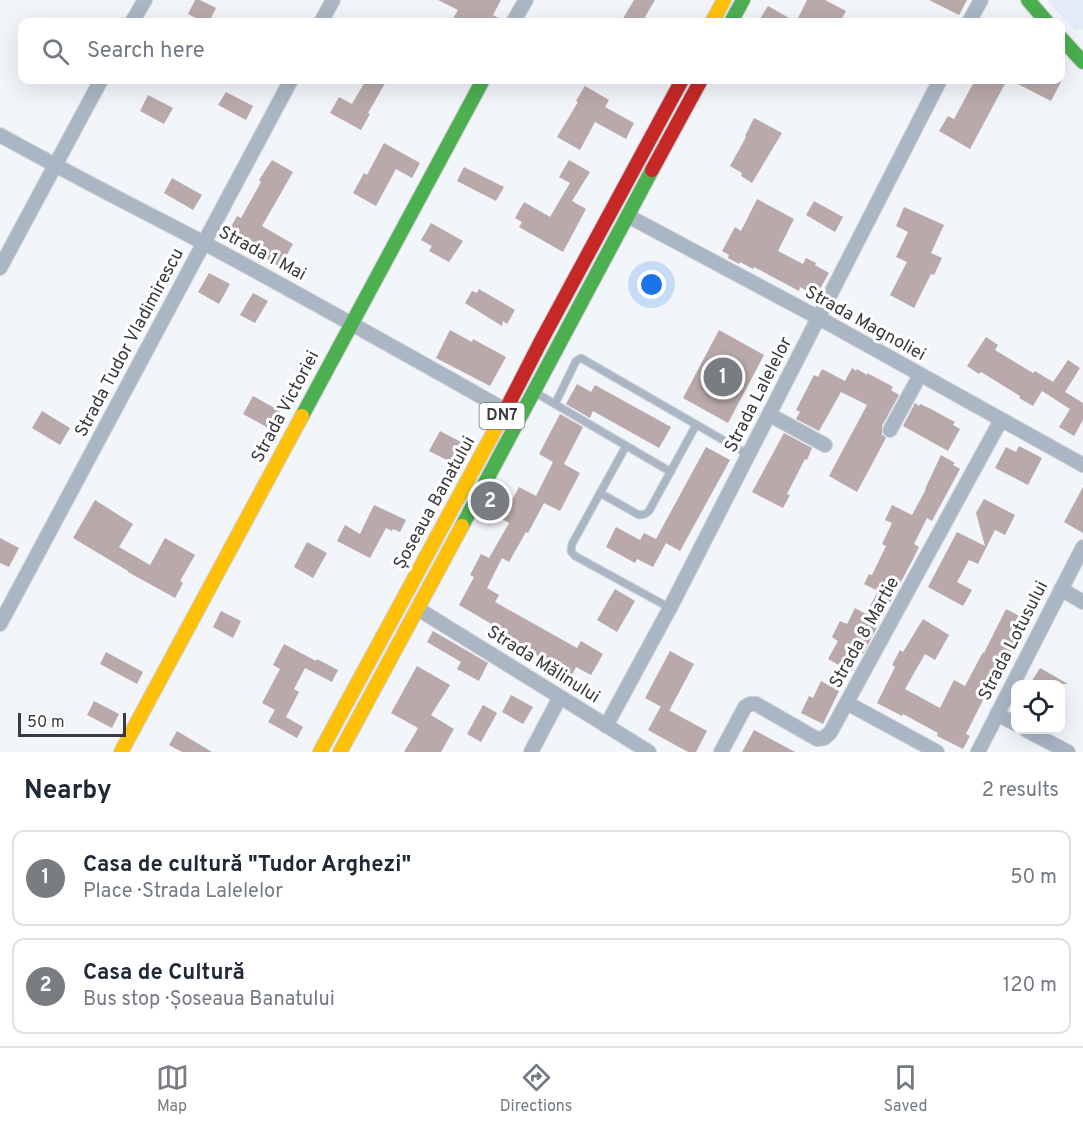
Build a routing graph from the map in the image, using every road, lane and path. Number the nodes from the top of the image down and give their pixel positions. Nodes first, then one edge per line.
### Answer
1 (145, 0) edge
2 (333, 0) edge
3 (525, 0) edge
4 (724, 0) edge
5 (743, 0) edge
6 (981, 0) edge
7 (1028, 0) edge
8 (134, 18) edge
9 (323, 18) edge
10 (515, 18) edge
11 (714, 18) edge
12 (733, 18) edge
13 (971, 18) edge
14 (1044, 18) edge
15 (1065, 42) edge
16 (1083, 61) edge
17 (99, 84) edge
18 (289, 84) edge
19 (481, 84) edge
20 (680, 84) edge
21 (698, 84) edge
22 (938, 84) edge
23 (0, 135) edge
24 (54, 166) junction
25 (628, 216) junction
26 (204, 243) junction
27 (0, 268) edge
28 (819, 318) junction
29 (351, 323) junction
30 (920, 375) junction
31 (533, 391) junction
32 (555, 404) junction
33 (505, 410) junction
34 (770, 415) junction
35 (1002, 420) junction
36 (696, 424) junction
37 (890, 430) dead end
38 (825, 445) dead end
39 (626, 446) junction
40 (749, 455) junction
41 (1083, 465) edge
42 (671, 472) junction
43 (600, 493) junction
44 (1083, 548) edge
45 (1061, 589) junction
46 (1083, 602) edge
47 (670, 608) junction
48 (418, 609) junction
49 (0, 624) edge
50 (560, 697) junction
51 (848, 703) junction
52 (997, 714) junction
53 (1011, 721) edge
54 (606, 726) junction
55 (1035, 734) edge
56 (120, 752) edge
57 (320, 752) edge
58 (340, 752) edge
59 (531, 752) edge
60 (649, 752) edge
61 (721, 752) edge
62 (937, 752) edge
63 (978, 752) edge
64 (1068, 752) edge

1 - 8 street
2 - 9 street
3 - 10 street
4 - 11 main road
5 - 12 main road
6 - 13 street
7 - 14 main road
15 - 16 main road
17 - 24 street
18 - 26 street, Strada Tudor Vladimirescu
19 - 29 main road, Strada Victoriei
20 - 33 main road, Șoseaua Banatului / DN7
21 - 25 main road, Șoseaua Banatului / DN7
22 - 28 street, Strada Lalelelor
23 - 24 street, Strada 1 Mai
24 - 26 street, Strada 1 Mai
24 - 27 street
25 - 28 street, Strada Magnoliei
25 - 31 main road, Șoseaua Banatului / DN7
26 - 29 street, Strada 1 Mai
26 - 49 street, Strada Tudor Vladimirescu
28 - 30 street, Strada Magnoliei
28 - 34 street, Strada Lalelelor
29 - 33 street, Strada 1 Mai
29 - 56 main road, Strada Victoriei
30 - 35 street, Strada Magnoliei
30 - 37 street
31 - 32 lane
31 - 48 main road, Șoseaua Banatului / DN7
32 - 36 lane
32 - 39 lane
33 - 57 main road, Șoseaua Banatului / DN7
34 - 38 street
34 - 40 street, Strada Lalelelor
35 - 41 street, Strada Magnoliei
35 - 51 street, Strada 8 Martie
36 - 40 lane
36 - 42 lane
39 - 42 lane
39 - 43 lane
40 - 47 street, Strada Lalelelor
42 - 43 lane
43 - 47 lane
44 - 45 street, Strada Lotusului
45 - 46 street
45 - 52 street, Strada Lotusului
47 - 54 street, Strada Lalelelor
48 - 50 street, Strada Mălinului
48 - 58 main road, Șoseaua Banatului / DN7
50 - 54 street, Strada Mălinului
50 - 59 street
51 - 61 street, Strada 8 Martie
51 - 62 street
52 - 53 street
52 - 63 street, Strada Lotusului
54 - 60 street, Strada Mălinului
55 - 64 street

